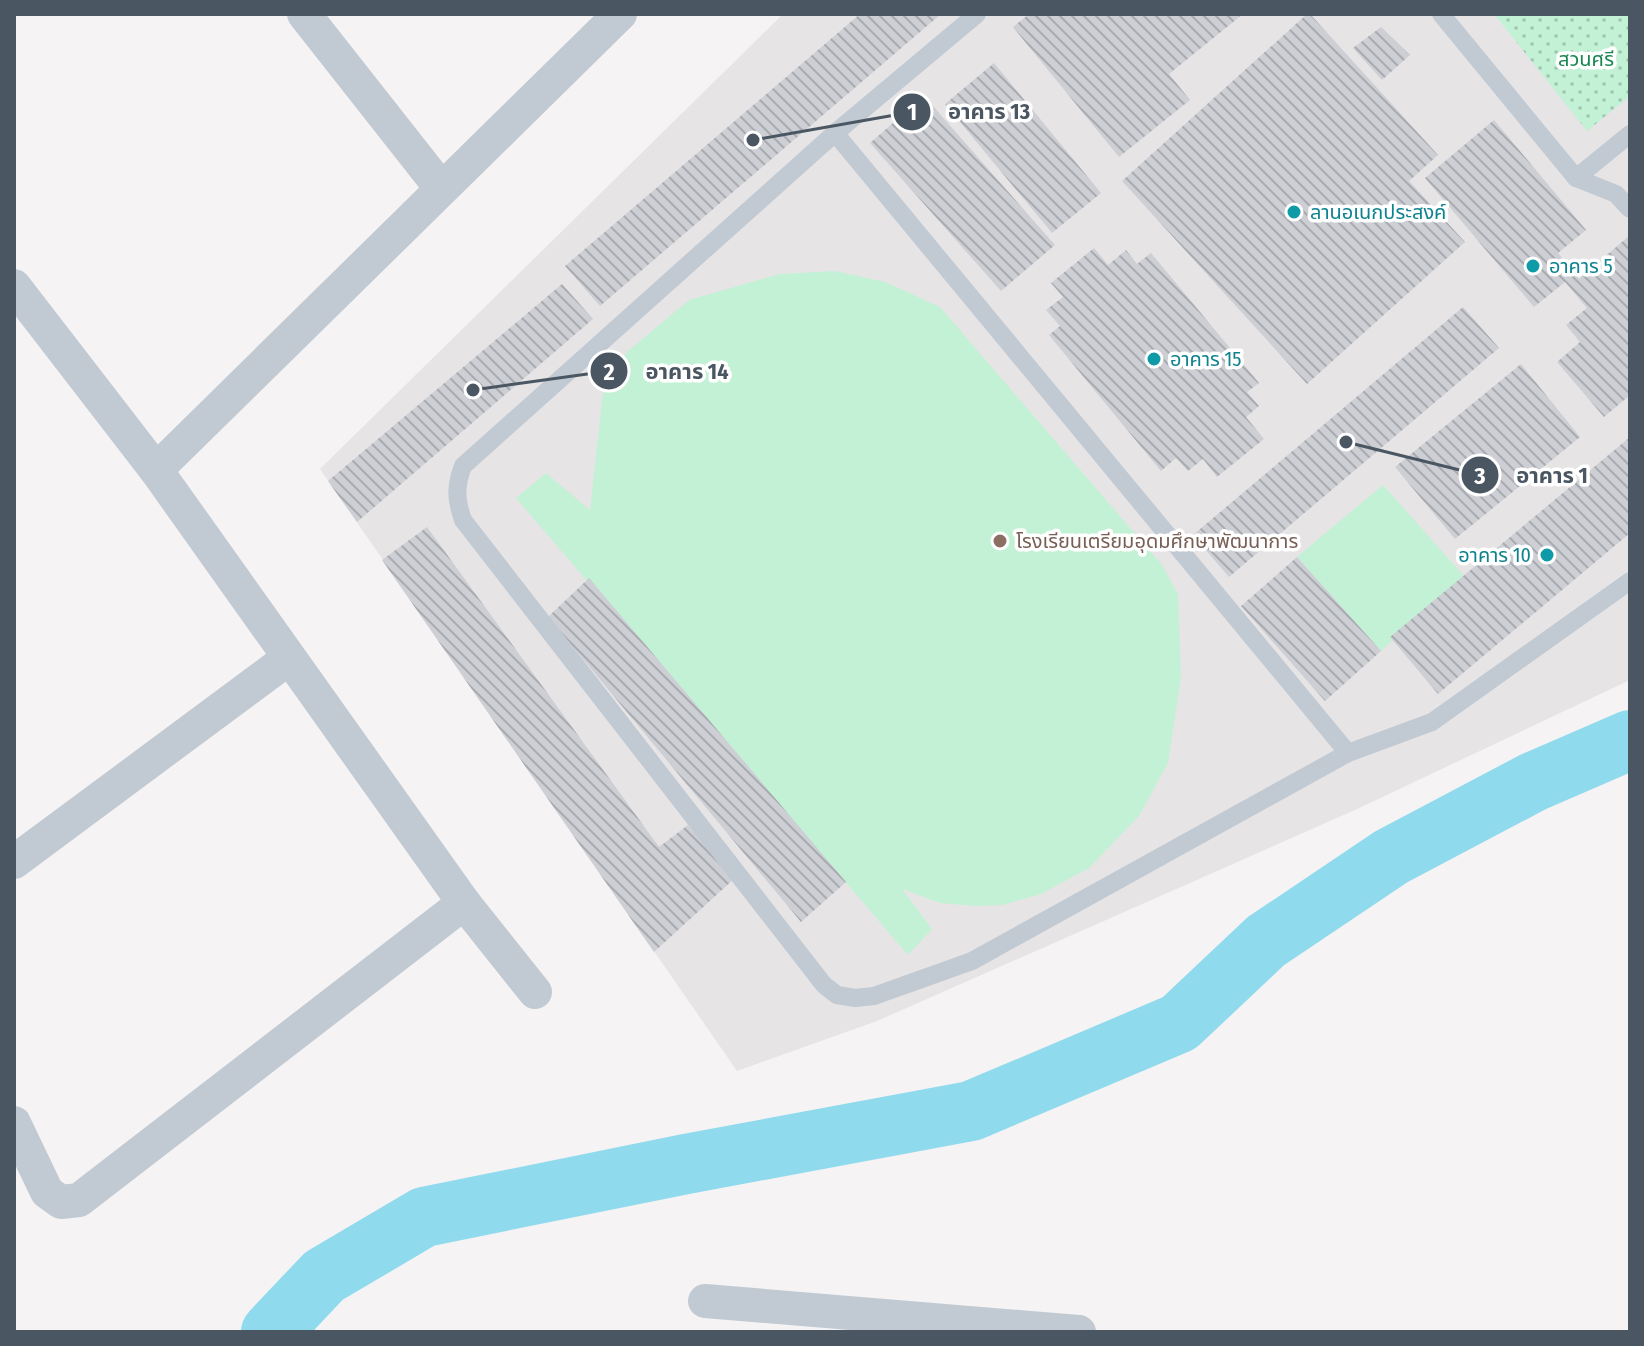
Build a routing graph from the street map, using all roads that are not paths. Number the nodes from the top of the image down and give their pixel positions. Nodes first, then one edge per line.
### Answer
1 (304, 14) edge
2 (620, 14) edge
3 (977, 14) edge
4 (1441, 14) edge
5 (835, 133) junction
6 (1630, 134) edge
7 (1576, 178) junction
8 (441, 188) junction
9 (1630, 209) edge
10 (14, 286) edge
11 (156, 470) junction
12 (1630, 581) edge
13 (289, 658) junction
14 (1348, 753) junction
15 (14, 862) edge
16 (464, 903) junction
17 (535, 992) dead end
18 (14, 1123) edge
19 (705, 1301) dead end
20 (1079, 1332) edge

1 - 8 street
2 - 8 street
3 - 5 lane
4 - 7 lane
5 - 14 lane
5 - 14 lane
6 - 7 lane
7 - 9 lane
8 - 11 street
10 - 11 street
11 - 13 street
12 - 14 lane
13 - 15 street
13 - 16 street
16 - 17 street
16 - 18 street
19 - 20 street

